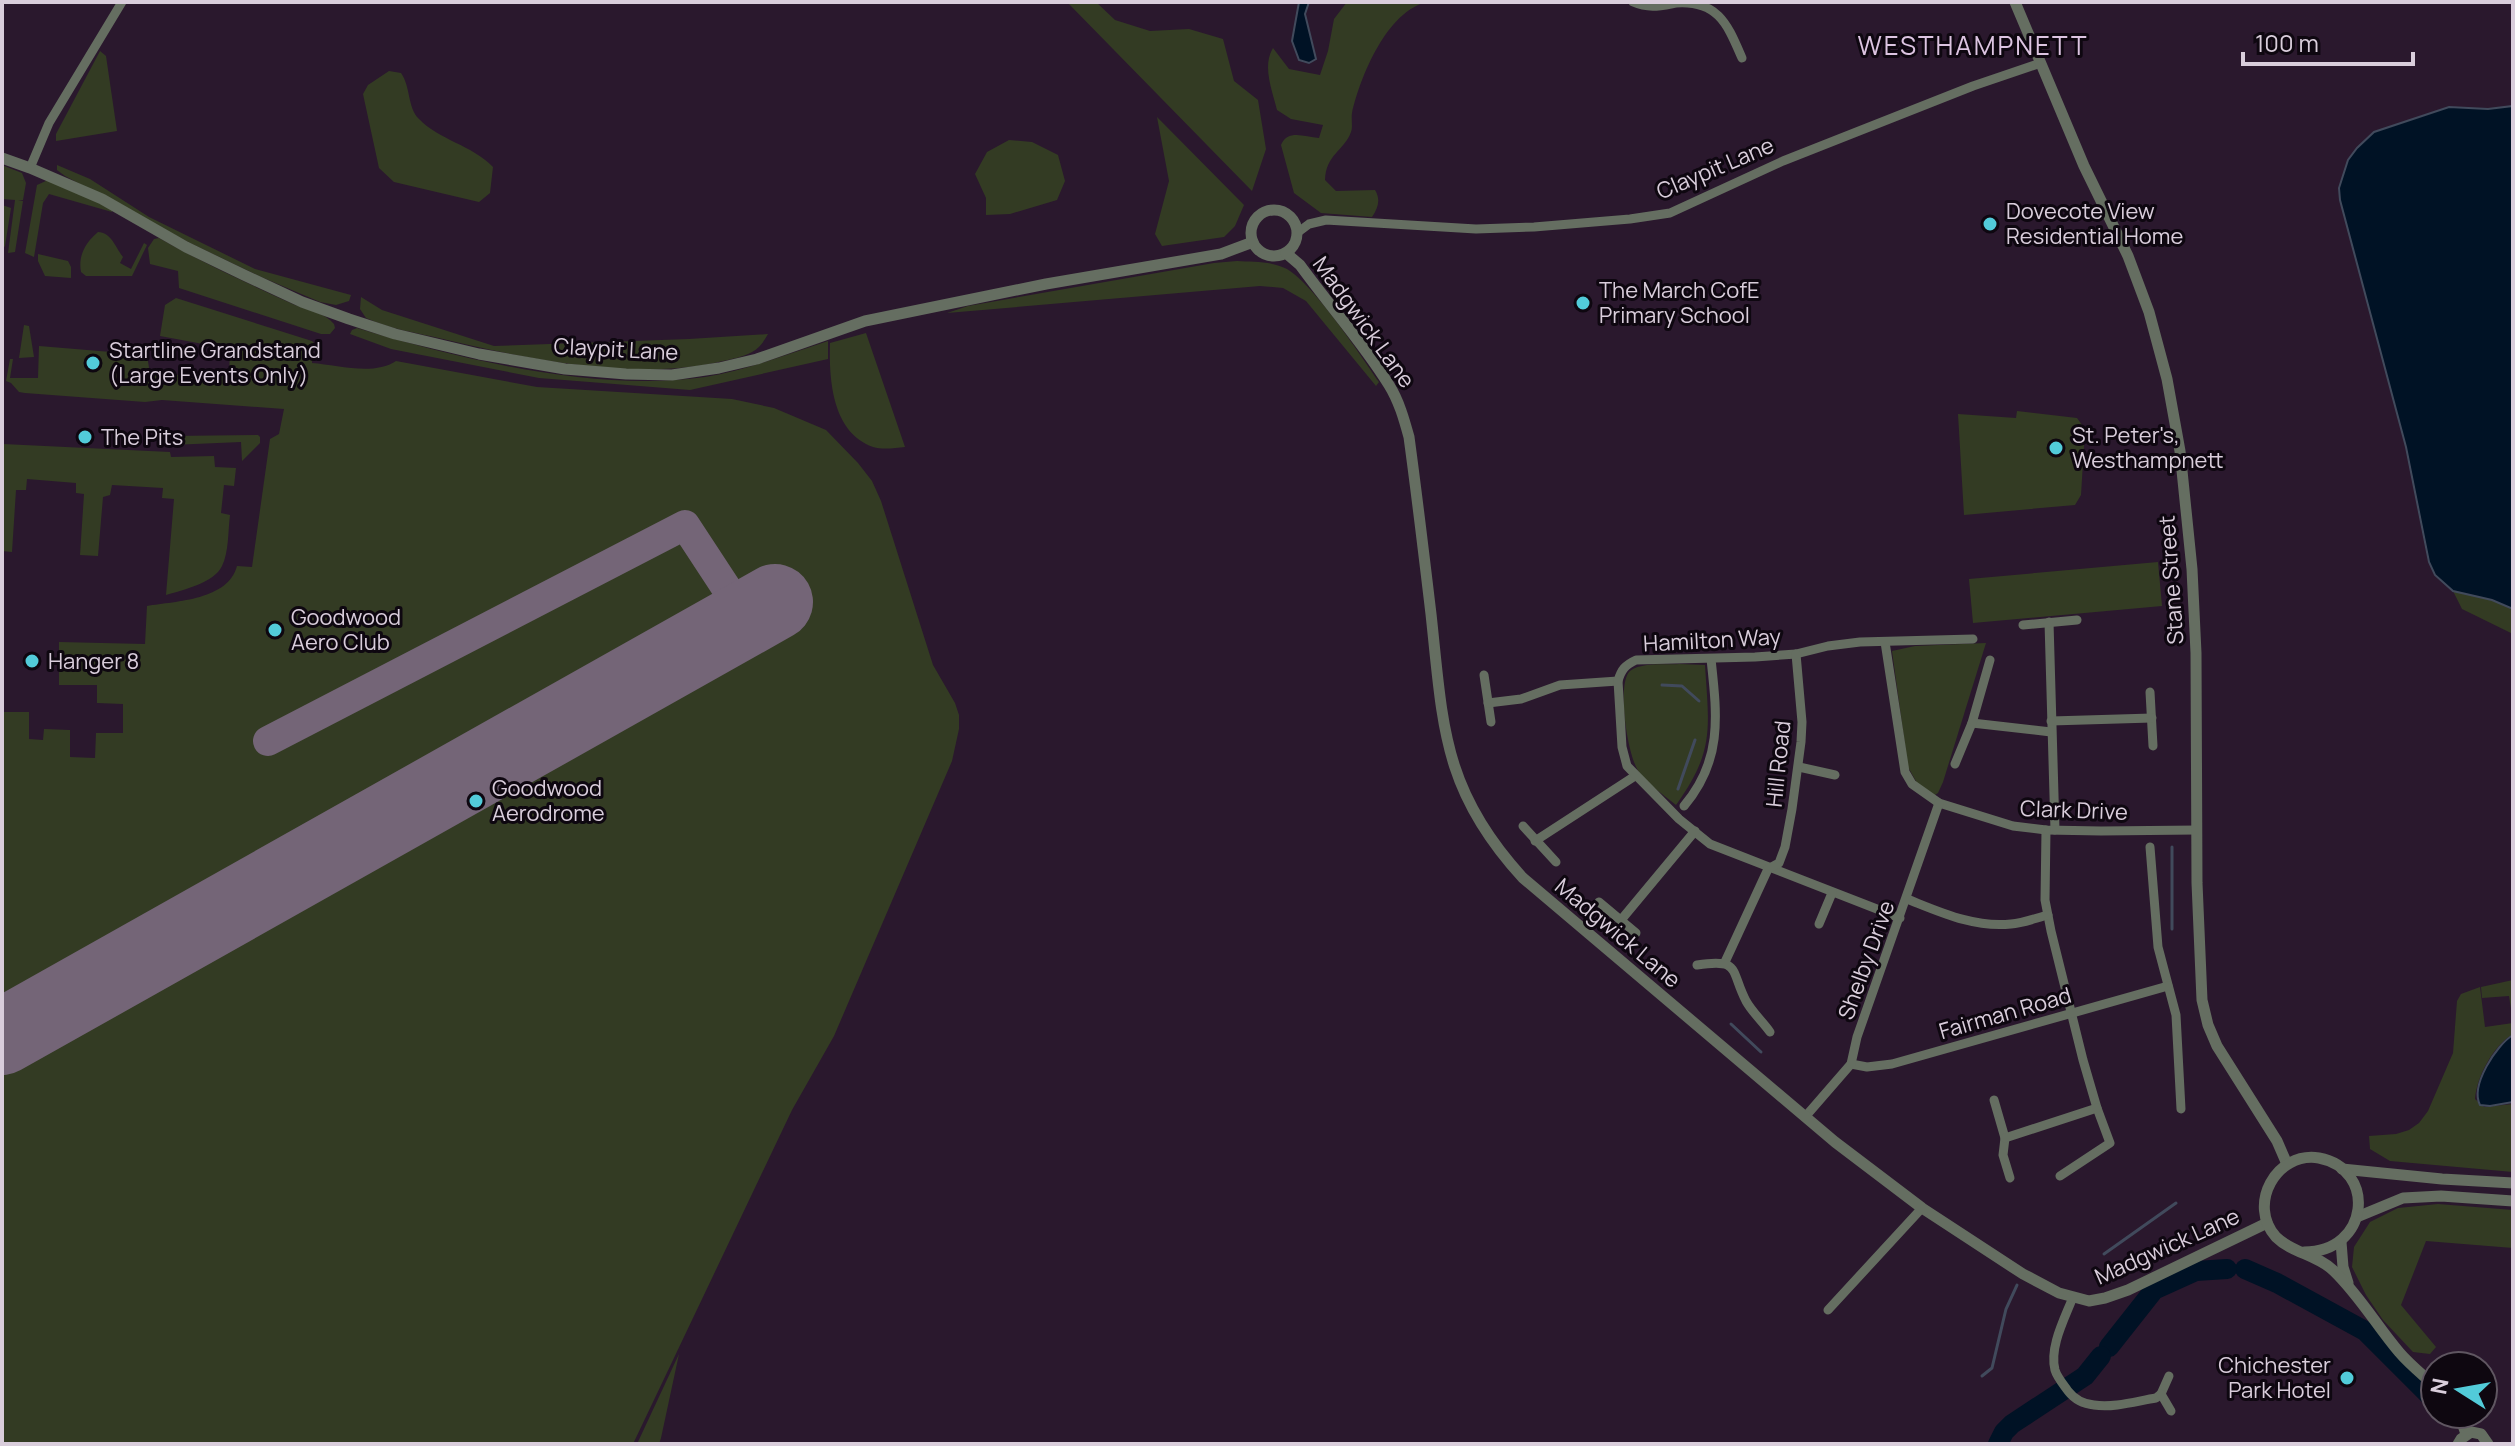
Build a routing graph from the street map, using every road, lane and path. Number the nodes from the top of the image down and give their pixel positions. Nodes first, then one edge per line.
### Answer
1 (122, 2) edge
2 (1633, 2) edge
3 (1678, 2) edge
4 (2015, 2) edge
5 (1742, 58) dead end
6 (2041, 63) junction
7 (2, 158) edge
8 (30, 168) junction
9 (1297, 233) junction
10 (1253, 242) junction
11 (1286, 253) junction
12 (2077, 620) dead end
13 (2049, 622) junction
14 (2023, 625) dead end
15 (1973, 639) dead end
16 (1885, 642) junction
17 (1796, 654) junction
18 (1711, 659) junction
19 (1990, 660) dead end
20 (1484, 675) dead end
21 (1618, 681) junction
22 (2150, 692) dead end
23 (1488, 703) junction
24 (2152, 718) junction
25 (2051, 721) junction
26 (1491, 722) dead end
27 (1972, 723) junction
28 (2051, 732) junction
29 (2153, 746) dead end
30 (1955, 764) dead end
31 (1799, 767) junction
32 (1835, 775) dead end
33 (1635, 776) junction
34 (1939, 803) junction
35 (1684, 806) dead end
36 (1523, 826) dead end
37 (2050, 830) junction
38 (2197, 830) junction
39 (1695, 831) junction
40 (1535, 841) junction
41 (2150, 847) dead end
42 (1556, 862) dead end
43 (1768, 869) junction
44 (1832, 893) junction
45 (1907, 899) junction
46 (1599, 902) dead end
47 (2048, 915) junction
48 (1900, 918) junction
49 (1621, 920) junction
50 (1819, 924) dead end
51 (1636, 933) dead end
52 (1725, 962) junction
53 (1697, 965) dead end
54 (2168, 986) junction
55 (2072, 1011) junction
56 (1770, 1032) dead end
57 (1851, 1064) junction
58 (1994, 1100) dead end
59 (2097, 1108) junction
60 (2181, 1109) dead end
61 (1805, 1117) junction
62 (2005, 1138) junction
63 (2287, 1164) junction
64 (2342, 1169) junction
65 (2060, 1176) dead end
66 (2010, 1178) dead end
67 (2513, 1183) edge
68 (2513, 1201) edge
69 (1922, 1208) junction
70 (2357, 1217) junction
71 (2267, 1223) junction
72 (2341, 1242) junction
73 (2304, 1252) junction
74 (2349, 1287) junction
75 (2073, 1297) junction
76 (1828, 1310) dead end
77 (2419, 1371) edge
78 (2169, 1376) dead end
79 (2161, 1394) junction
80 (2171, 1411) dead end
81 (2462, 1439) edge
82 (2488, 1444) edge

1 - 8 street
2 - 3 street
3 - 5 street
4 - 6 street, Stane Street
6 - 9 street, Claypit Lane
6 - 38 street, Stane Street
7 - 8 street, Claypit Lane
8 - 10 street, Claypit Lane
9 - 10 street
9 - 11 street
10 - 11 street
11 - 61 street, Madgwick Lane
12 - 13 street
13 - 14 street
13 - 25 street
15 - 16 street, Hamilton Way
16 - 17 street, Hamilton Way
16 - 34 street, Clark Drive
17 - 18 street, Hamilton Way
17 - 31 street, Hill Road
18 - 21 street, Hamilton Way
18 - 35 street
19 - 27 street
20 - 23 street
21 - 23 street
21 - 33 street
22 - 24 street
23 - 26 street
24 - 25 street
24 - 29 street
25 - 28 street
27 - 28 street
27 - 30 street
28 - 37 street
31 - 32 street
31 - 43 street, Hill Road
33 - 39 street
33 - 40 street
34 - 37 street, Clark Drive
34 - 45 street, Shelby Drive
36 - 40 street
37 - 38 street, Clark Drive
37 - 47 street
38 - 63 street, Stane Street
39 - 43 street
39 - 49 street
40 - 42 street
41 - 54 street
43 - 44 street
43 - 52 street, Hill Road
44 - 48 street
44 - 50 street
45 - 47 street
45 - 48 street, Shelby Drive
46 - 49 street
47 - 55 street
48 - 57 street, Shelby Drive
49 - 51 street
52 - 53 street
52 - 56 street
54 - 55 street, Fairman Road
54 - 60 street
55 - 57 street, Fairman Road
55 - 59 street
57 - 61 street, Shelby Drive
58 - 62 street
59 - 62 street
59 - 65 street
61 - 69 street, Madgwick Lane
62 - 66 street
63 - 64 street
63 - 71 street
64 - 67 street
64 - 70 street
68 - 70 street
69 - 75 street, Madgwick Lane
69 - 76 street
70 - 72 street
71 - 73 street
71 - 75 street, Madgwick Lane
72 - 73 street
72 - 74 street
73 - 74 street
74 - 77 street
75 - 79 street
78 - 79 street
79 - 80 street
81 - 82 street

